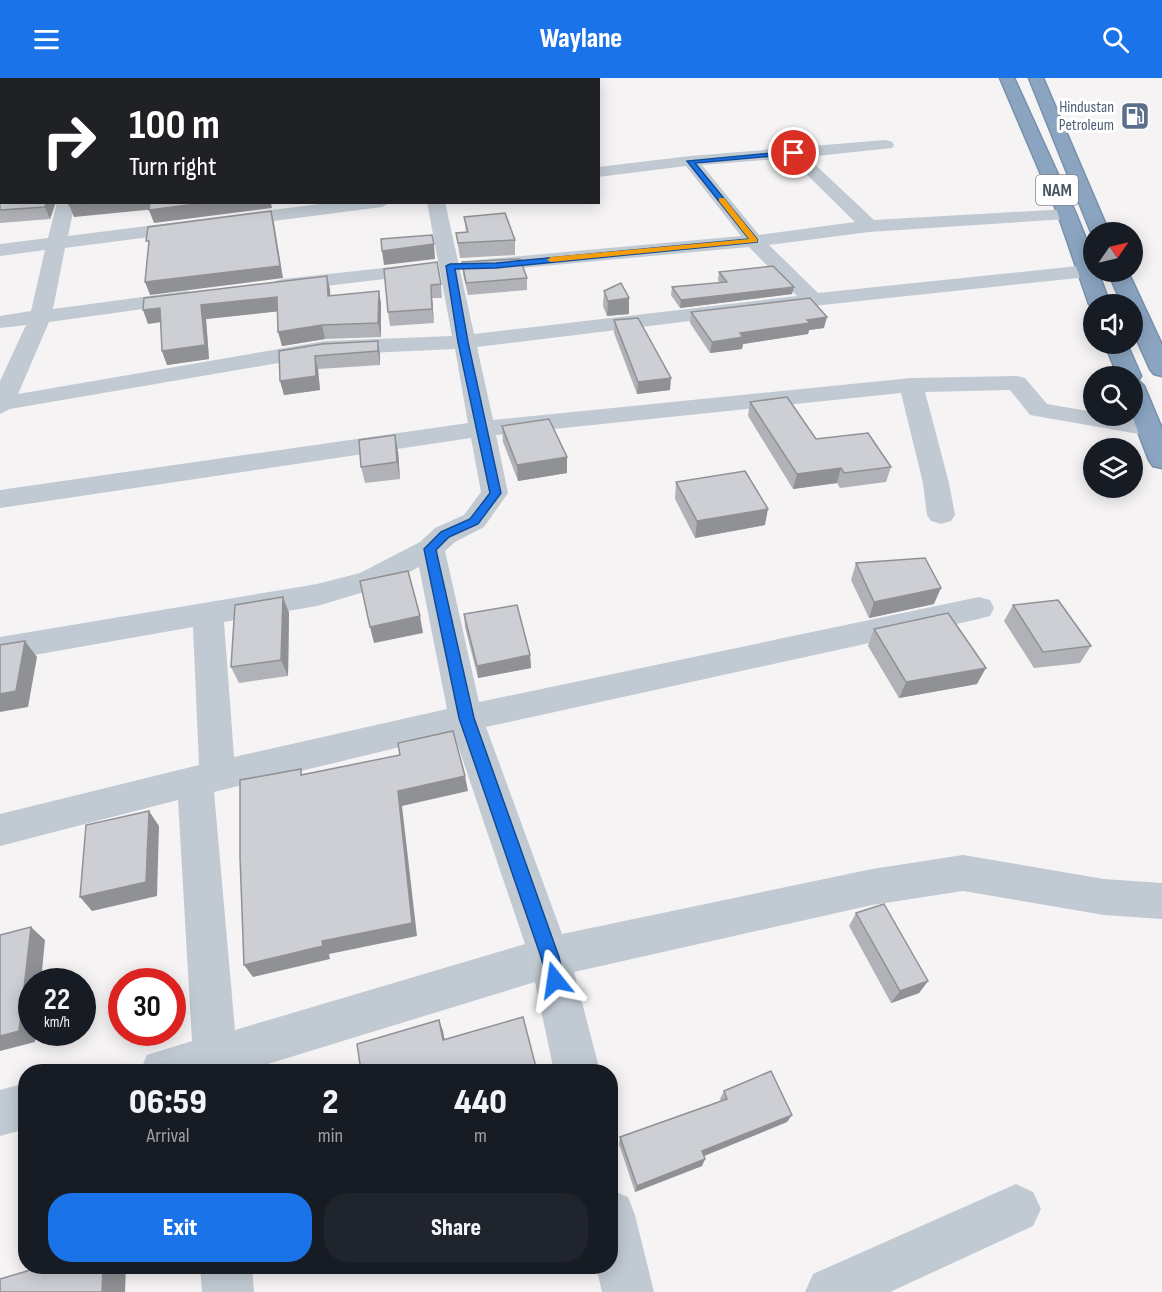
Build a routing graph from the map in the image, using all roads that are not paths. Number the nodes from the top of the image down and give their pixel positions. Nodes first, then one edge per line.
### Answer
1 (998, 78) edge
2 (1007, 78) edge
3 (1037, 78) edge
4 (886, 145) dead end
5 (794, 153) junction
6 (690, 161) junction
7 (600, 172) edge
8 (66, 204) edge
9 (366, 204) edge
10 (436, 204) edge
11 (1067, 214) junction
12 (1096, 222) edge
13 (869, 226) junction
14 (754, 240) junction
15 (56, 243) junction
16 (0, 250) edge
17 (1083, 260) edge
18 (450, 266) junction
19 (1083, 272) edge
20 (267, 287) edge
21 (210, 294) edge
22 (813, 300) junction
23 (40, 317) junction
24 (0, 322) edge
25 (1143, 328) edge
26 (463, 342) junction
27 (1162, 369) edge
28 (911, 385) junction
29 (0, 405) edge
30 (1143, 412) edge
31 (480, 429) junction
32 (1150, 429) junction
33 (1162, 460) edge
34 (0, 499) edge
35 (941, 515) dead end
36 (430, 549) junction
37 (979, 608) dead end
38 (208, 614) junction
39 (0, 649) edge
40 (466, 718) junction
41 (206, 779) junction
42 (0, 830) edge
43 (1162, 901) edge
44 (550, 957) junction
45 (215, 1064) edge
46 (575, 1064) edge
47 (18, 1108) edge
48 (0, 1113) edge
49 (1016, 1209) dead end
50 (618, 1249) edge
51 (227, 1274) edge
52 (228, 1292) edge
53 (628, 1292) edge
54 (831, 1292) edge

1 - 2 highway
2 - 3 highway
2 - 11 highway, NAM
3 - 12 highway, NAM
4 - 5 street
5 - 6 street
5 - 13 street
6 - 7 street
6 - 14 street
8 - 15 street
9 - 15 street
10 - 18 street
11 - 13 street
11 - 17 highway, NAM
13 - 14 street
14 - 18 street
14 - 22 street
15 - 16 street
15 - 23 street
18 - 20 street
18 - 26 street
19 - 22 street
21 - 23 street
22 - 26 street
23 - 24 street
23 - 29 street
25 - 27 highway
26 - 29 street
26 - 31 street
28 - 31 street
28 - 32 street
28 - 35 street
30 - 32 highway
31 - 34 street
31 - 36 street
32 - 33 highway
36 - 38 street
36 - 40 street
37 - 40 street
38 - 39 street
38 - 41 street
40 - 41 street
40 - 44 street
41 - 42 street
41 - 45 street
43 - 44 street
44 - 45 street
44 - 46 street
47 - 48 street
49 - 54 street
50 - 53 street
51 - 52 street

